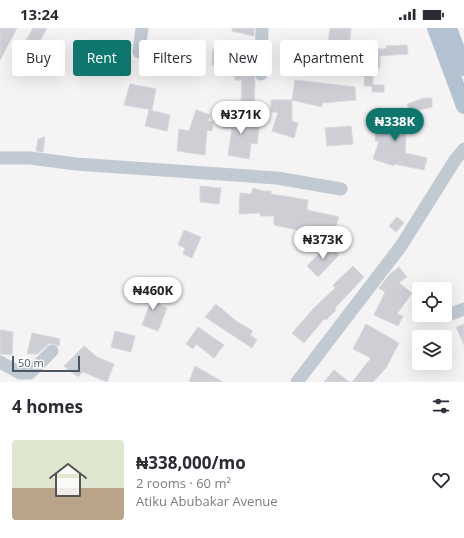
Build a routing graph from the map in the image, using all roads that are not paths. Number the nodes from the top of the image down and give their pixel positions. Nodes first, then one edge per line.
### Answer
1 (142, 28) edge
2 (262, 28) edge
3 (434, 28) edge
4 (449, 28) edge
5 (140, 40) edge
6 (262, 40) edge
7 (464, 68) edge
8 (464, 106) edge
9 (464, 149) edge
10 (0, 158) edge
11 (341, 189) dead end
12 (464, 309) edge
13 (452, 314) edge
14 (52, 351) dead end
15 (0, 362) edge
16 (297, 382) edge

1 - 5 street
2 - 6 street
3 - 8 main road
4 - 7 main road
9 - 16 street
10 - 11 street
12 - 13 street
14 - 15 street

